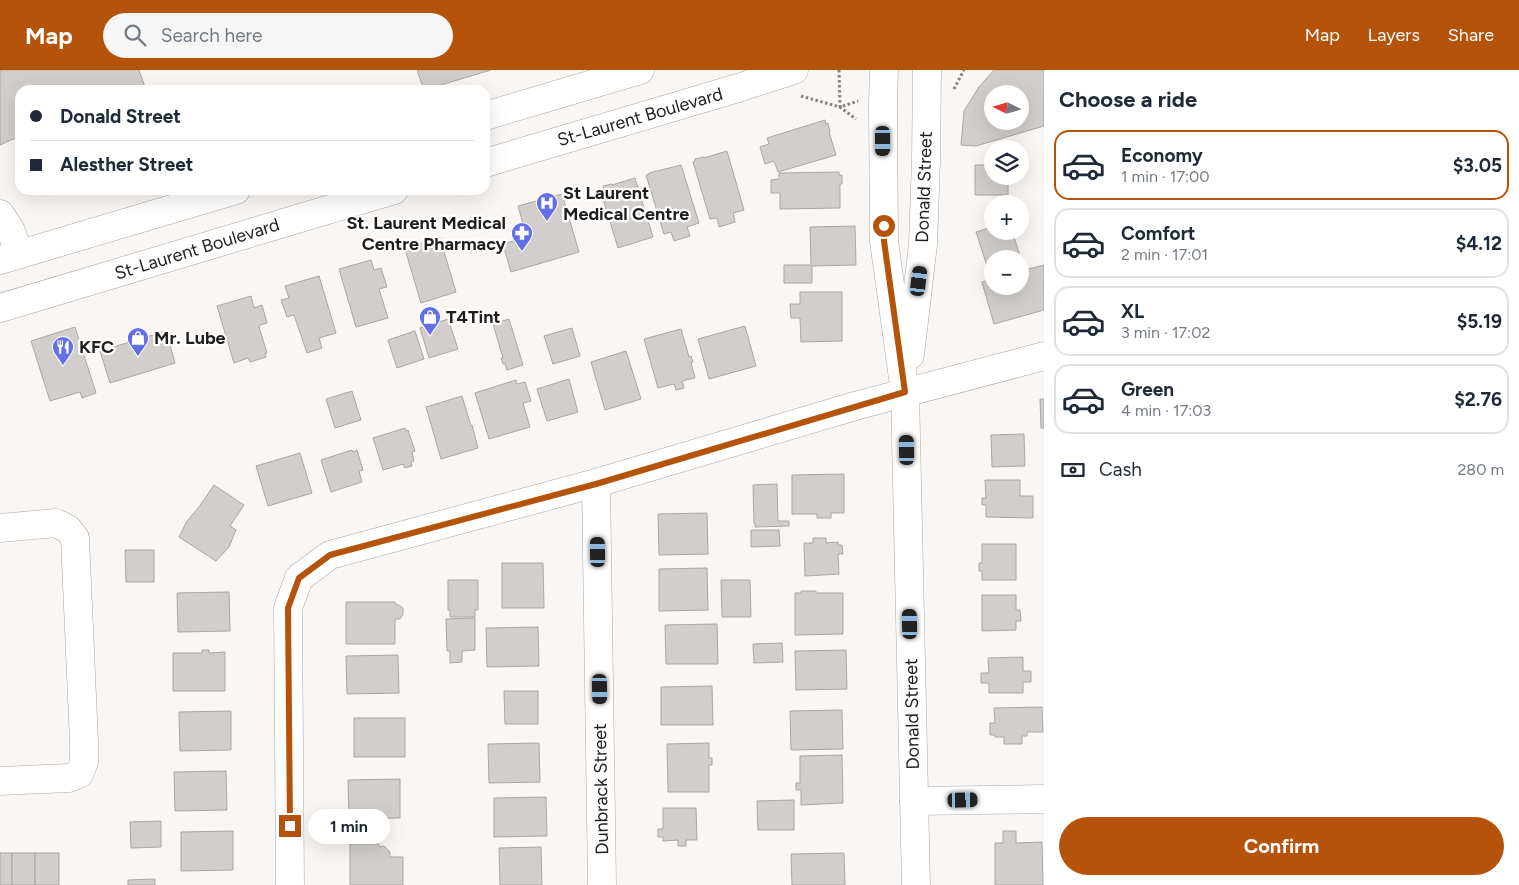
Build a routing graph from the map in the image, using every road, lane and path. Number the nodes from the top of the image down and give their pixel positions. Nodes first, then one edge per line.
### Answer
1 (640, 70) edge
2 (839, 70) edge
3 (884, 70) edge
4 (927, 70) edge
5 (795, 83) edge
6 (840, 107) junction
7 (490, 115) edge
8 (860, 124) dead end
9 (490, 162) edge
10 (218, 195) edge
11 (377, 195) edge
12 (0, 214) edge
13 (10, 257) edge
14 (0, 308) edge
15 (1044, 356) edge
16 (905, 392) junction
17 (596, 484) junction
18 (0, 528) edge
19 (0, 781) edge
20 (1044, 799) edge
21 (914, 801) junction
22 (290, 885) edge
23 (602, 885) edge
24 (916, 885) edge

1 - 7 street
2 - 6 path
3 - 16 street, Donald Street
4 - 16 street, Donald Street
5 - 6 path
5 - 9 street, St-Laurent Boulevard
6 - 8 path
10 - 13 street
11 - 14 street, St-Laurent Boulevard
12 - 13 street
15 - 16 street
16 - 17 street
16 - 21 street, Donald Street
17 - 22 street
17 - 23 street, Dunbrack Street
18 - 19 street
20 - 21 street
21 - 24 street, Donald Street

